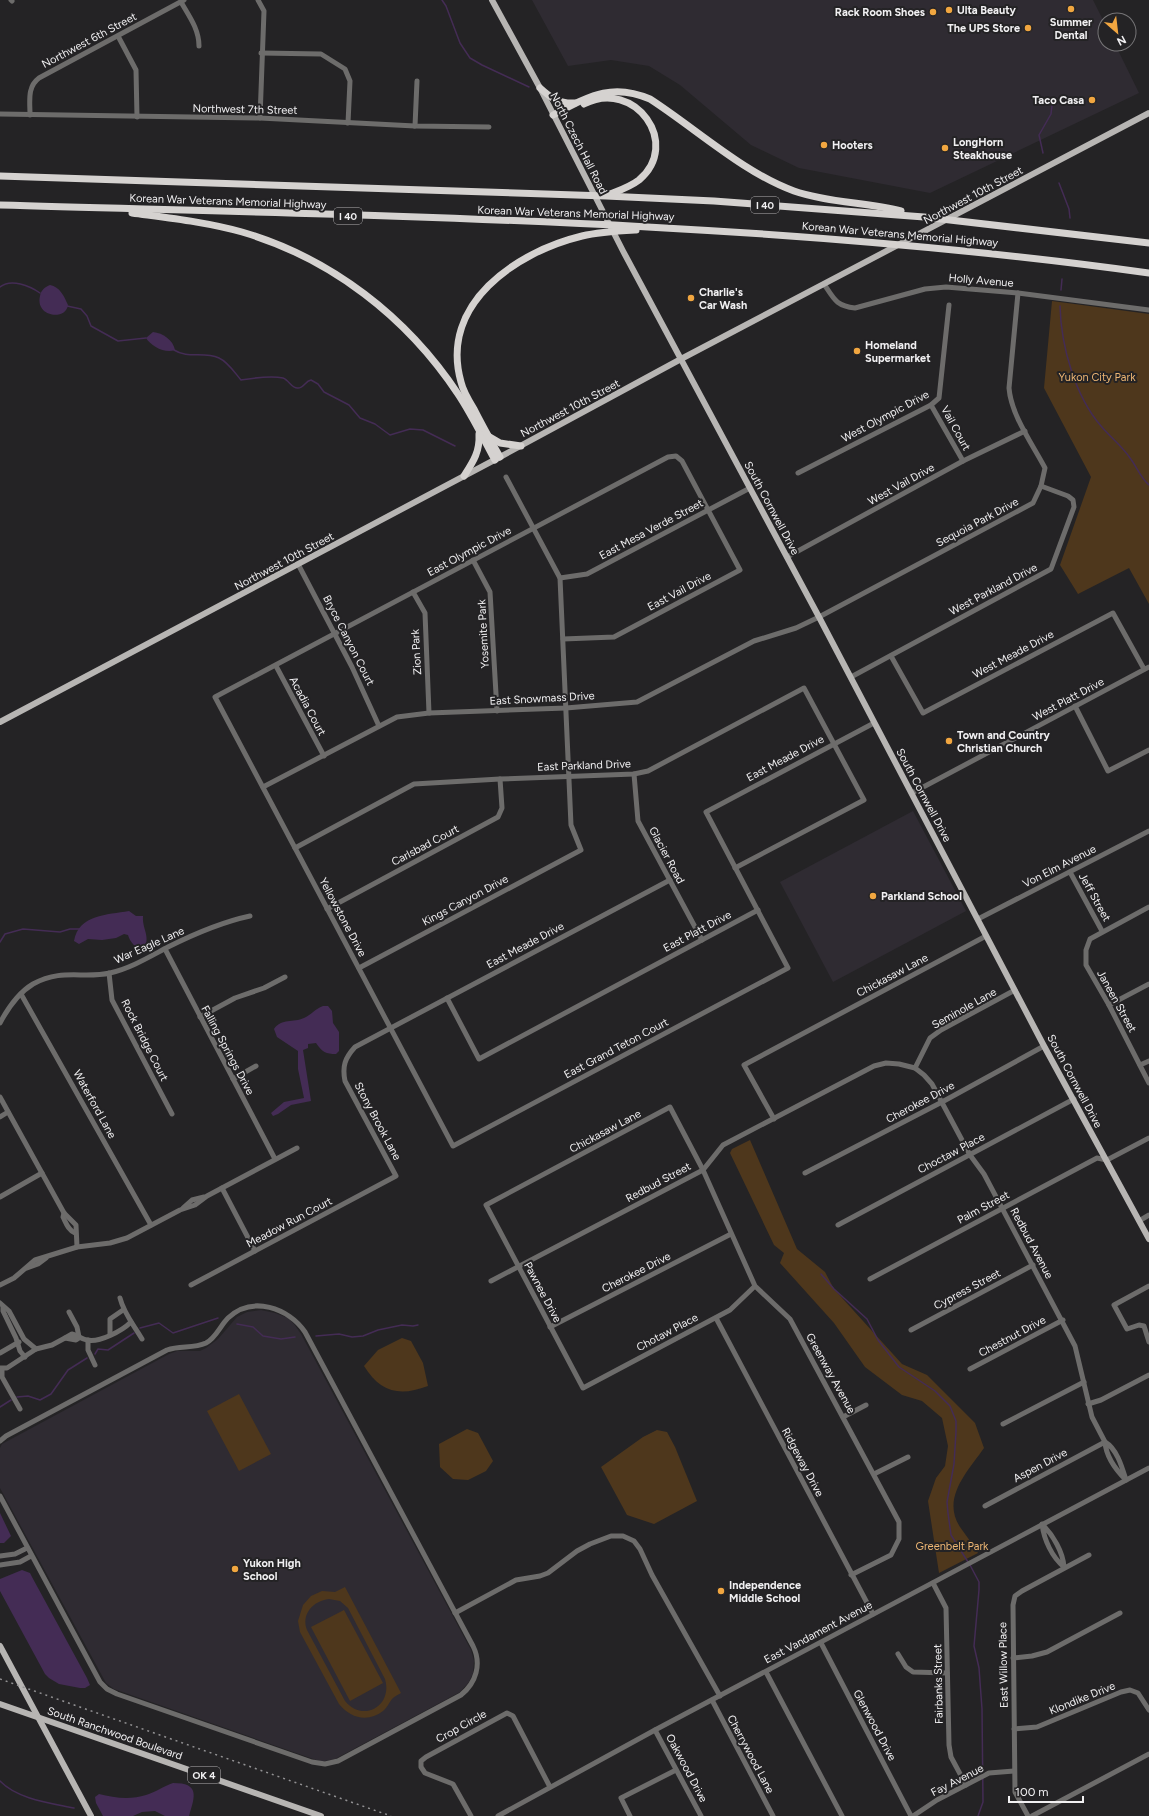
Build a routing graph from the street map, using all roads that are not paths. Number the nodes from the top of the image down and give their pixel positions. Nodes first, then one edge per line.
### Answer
1 (258, 0) edge
2 (492, 0) edge
3 (182, 1) edge
4 (118, 36) junction
5 (199, 46) dead end
6 (261, 53) junction
7 (417, 81) dead end
8 (540, 88) junction
9 (577, 102) junction
10 (1149, 113) edge
11 (0, 114) edge
12 (30, 115) junction
13 (137, 117) junction
14 (554, 117) junction
15 (260, 118) junction
16 (348, 123) junction
17 (416, 126) junction
18 (489, 127) dead end
19 (0, 176) edge
20 (606, 196) junction
21 (0, 205) edge
22 (100, 208) junction
23 (924, 217) junction
24 (660, 227) junction
25 (1149, 243) edge
26 (1149, 272) edge
27 (824, 284) junction
28 (1018, 293) junction
29 (949, 304) dead end
30 (1149, 310) edge
31 (681, 359) junction
32 (931, 405) junction
33 (479, 430) junction
34 (1025, 431) junction
35 (488, 436) junction
36 (521, 446) junction
37 (497, 459) junction
38 (963, 461) junction
39 (798, 473) dead end
40 (464, 476) junction
41 (506, 477) dead end
42 (1041, 486) junction
43 (750, 488) junction
44 (709, 510) junction
45 (534, 528) junction
46 (787, 557) junction
47 (473, 560) junction
48 (298, 564) junction
49 (560, 578) junction
50 (414, 592) junction
51 (819, 617) junction
52 (335, 634) junction
53 (563, 639) junction
54 (891, 656) junction
55 (276, 666) junction
56 (1146, 668) edge
57 (851, 677) junction
58 (215, 697) joint
59 (1075, 706) junction
60 (566, 708) junction
61 (497, 711) junction
62 (429, 713) junction
63 (0, 722) edge
64 (874, 723) junction
65 (379, 726) junction
66 (834, 744) junction
67 (1149, 750) edge
68 (324, 756) junction
69 (634, 774) junction
70 (568, 776) junction
71 (500, 779) junction
72 (263, 787) junction
73 (912, 793) junction
74 (1149, 831) edge
75 (296, 848) junction
76 (735, 868) junction
77 (1070, 872) junction
78 (670, 880) junction
79 (327, 908) junction
80 (1149, 908) edge
81 (758, 910) junction
82 (250, 916) dead end
83 (978, 919) junction
84 (1102, 931) junction
85 (986, 936) junction
86 (702, 940) junction
87 (165, 949) junction
88 (359, 968) junction
89 (109, 973) junction
90 (286, 977) dead end
91 (1149, 984) edge
92 (1015, 990) junction
93 (21, 994) junction
94 (447, 998) junction
95 (1109, 1004) junction
96 (200, 1017) junction
97 (0, 1023) edge
98 (391, 1029) junction
99 (1044, 1046) junction
100 (1149, 1061) edge
101 (1140, 1065) junction
102 (256, 1066) dead end
103 (915, 1068) junction
104 (233, 1079) junction
105 (1149, 1083) edge
106 (0, 1097) edge
107 (1074, 1099) junction
108 (942, 1102) junction
109 (8, 1112) junction
110 (172, 1114) dead end
111 (0, 1117) edge
112 (774, 1119) junction
113 (1149, 1138) edge
114 (453, 1146) joint
115 (297, 1148) dead end
116 (970, 1155) junction
117 (275, 1159) junction
118 (1106, 1160) junction
119 (703, 1170) junction
120 (42, 1173) junction
121 (805, 1173) dead end
122 (396, 1176) joint
123 (222, 1188) junction
124 (0, 1197) edge
125 (486, 1206) joint
126 (1002, 1208) junction
127 (1149, 1215) edge
128 (1139, 1220) junction
129 (151, 1225) junction
130 (838, 1225) dead end
131 (731, 1234) junction
132 (1149, 1239) edge
133 (77, 1247) junction
134 (255, 1251) junction
135 (1033, 1265) junction
136 (518, 1267) junction
137 (870, 1279) dead end
138 (491, 1281) dead end
139 (0, 1285) edge
140 (191, 1285) dead end
141 (755, 1286) junction
142 (1149, 1286) edge
143 (120, 1298) dead end
144 (1, 1305) edge
145 (123, 1310) junction
146 (69, 1312) dead end
147 (716, 1318) junction
148 (1063, 1320) junction
149 (131, 1322) junction
150 (550, 1327) junction
151 (911, 1330) dead end
152 (110, 1334) junction
153 (22, 1338) junction
154 (80, 1338) junction
155 (142, 1339) dead end
156 (88, 1340) junction
157 (1149, 1342) edge
158 (18, 1343) junction
159 (36, 1349) junction
160 (0, 1353) edge
161 (25, 1356) junction
162 (95, 1365) dead end
163 (1, 1369) edge
164 (970, 1370) dead end
165 (1149, 1375) edge
166 (1084, 1382) junction
167 (583, 1388) joint
168 (1088, 1404) junction
169 (866, 1405) dead end
170 (20, 1409) dead end
171 (843, 1417) junction
172 (1003, 1424) dead end
173 (0, 1441) edge
174 (1105, 1442) junction
175 (908, 1457) dead end
176 (1149, 1468) edge
177 (874, 1474) junction
178 (1126, 1480) junction
179 (0, 1496) edge
180 (985, 1506) dead end
181 (1042, 1524) junction
182 (27, 1548) junction
183 (1089, 1555) dead end
184 (0, 1556) edge
185 (31, 1556) junction
186 (0, 1565) edge
187 (1064, 1568) junction
188 (852, 1575) junction
189 (932, 1583) junction
190 (456, 1613) junction
191 (1120, 1613) dead end
192 (873, 1614) junction
193 (821, 1643) junction
194 (0, 1646) edge
195 (898, 1654) dead end
196 (1013, 1658) junction
197 (766, 1672) junction
198 (948, 1673) junction
199 (720, 1696) junction
200 (712, 1700) junction
201 (0, 1704) edge
202 (1149, 1710) edge
203 (38, 1717) junction
204 (1014, 1729) junction
205 (656, 1730) junction
206 (1149, 1754) edge
207 (676, 1770) junction
208 (1014, 1771) junction
209 (966, 1785) junction
210 (550, 1787) junction
211 (91, 1816) edge
212 (321, 1816) edge
213 (471, 1816) edge
214 (498, 1816) edge
215 (630, 1816) edge
216 (701, 1816) edge
217 (773, 1816) edge
218 (842, 1816) edge
219 (912, 1816) edge
220 (1028, 1816) edge
221 (1032, 1816) edge

1 - 6 street
2 - 8 main road, North Czech Hall Road
3 - 4 street, Northwest 6th Street
3 - 5 street
4 - 12 street, Northwest 6th Street
4 - 13 street
6 - 15 street
6 - 16 street
7 - 17 street
8 - 9 highway
8 - 14 main road, North Czech Hall Road
9 - 14 highway
9 - 23 highway
10 - 27 main road, Northwest 10th Street
11 - 12 street, Northwest 7th Street
12 - 13 street, Northwest 7th Street
13 - 15 street, Northwest 7th Street
14 - 20 highway
14 - 31 main road, North Czech Hall Road
15 - 16 street, Northwest 7th Street
16 - 17 street, Northwest 7th Street
17 - 18 street, Northwest 7th Street
19 - 20 highway, Korean War Veterans Memorial Highway / I 40
20 - 23 highway, Korean War Veterans Memorial Highway / I 40
21 - 22 highway, Korean War Veterans Memorial Highway / I 40
22 - 24 highway, Korean War Veterans Memorial Highway / I 40
22 - 33 highway
23 - 25 highway, Korean War Veterans Memorial Highway / I 40
24 - 26 highway, Korean War Veterans Memorial Highway / I 40
24 - 35 highway
27 - 28 street, Holly Avenue
27 - 31 main road, Northwest 10th Street
28 - 30 street, Holly Avenue
28 - 34 street, Sequoia Park Drive
29 - 32 street, West Olympic Drive
31 - 36 main road, Northwest 10th Street
31 - 43 main road, South Cornwell Drive
32 - 38 street, Vail Court
32 - 39 street, West Olympic Drive
33 - 37 highway
33 - 40 highway
34 - 38 street, West Vail Drive
34 - 42 street, Sequoia Park Drive
35 - 36 highway
35 - 37 highway
36 - 37 main road, Northwest 10th Street
37 - 40 main road, Northwest 10th Street
38 - 46 street, West Vail Drive
40 - 48 main road, Northwest 10th Street
41 - 45 street
42 - 51 street, Sequoia Park Drive
42 - 54 street, West Parkland Drive
43 - 44 street, East Mesa Verde Street
43 - 46 main road, South Cornwell Drive
44 - 45 street, East Olympic Drive
44 - 49 street, East Mesa Verde Street
44 - 53 street, East Vail Drive
45 - 47 street, East Olympic Drive
45 - 49 street
46 - 51 main road, South Cornwell Drive
47 - 50 street, East Olympic Drive
47 - 61 street, Yosemite Park
48 - 52 street, Bryce Canyon Court
48 - 63 main road, Northwest 10th Street
49 - 53 street
50 - 52 street, East Olympic Drive
50 - 62 street, Zion Park
51 - 57 main road, South Cornwell Drive
51 - 60 street, East Snowmass Drive
52 - 55 street, East Olympic Drive
52 - 65 street, Bryce Canyon Court
53 - 60 street
54 - 56 street, West Meade Drive
54 - 57 street
55 - 58 street, East Olympic Drive
55 - 68 street, Acadia Court
56 - 59 street, West Platt Drive
57 - 64 main road, South Cornwell Drive
58 - 72 street, Yellowstone Drive
59 - 67 street
59 - 73 street, West Platt Drive
60 - 61 street, East Snowmass Drive
60 - 70 street
61 - 62 street, East Snowmass Drive
62 - 65 street, East Snowmass Drive
64 - 66 street, East Meade Drive
64 - 73 main road, South Cornwell Drive
65 - 68 street, East Snowmass Drive
66 - 69 street, East Parkland Drive
66 - 76 street, East Meade Drive
66 - 76 street
68 - 72 street, East Snowmass Drive
69 - 70 street, East Parkland Drive
69 - 78 street, Glacier Road
70 - 71 street, East Parkland Drive
70 - 88 street, Kings Canyon Drive
71 - 75 street, East Parkland Drive
71 - 79 street, Carlsbad Court
72 - 75 street, Yellowstone Drive
73 - 83 main road, South Cornwell Drive
74 - 77 street, Von Elm Avenue
75 - 79 street, Yellowstone Drive
76 - 81 street
77 - 83 street, Von Elm Avenue
77 - 84 street, Jeff Street
78 - 86 street, Glacier Road
78 - 94 street, East Meade Drive
79 - 88 street, Yellowstone Drive
80 - 84 street, Janeen Street
81 - 86 street, East Platt Drive
81 - 114 street, East Grand Teton Court
82 - 87 street, War Eagle Lane
83 - 85 main road, South Cornwell Drive
84 - 95 street, Janeen Street
85 - 92 main road, South Cornwell Drive
85 - 112 street, Chickasaw Lane
86 - 94 street, East Platt Drive
87 - 89 street, War Eagle Lane
87 - 96 street, Falling Springs Drive
88 - 98 street, Yellowstone Drive
89 - 93 street, War Eagle Lane
89 - 110 street, Rock Bridge Court
90 - 96 street
91 - 95 street
92 - 99 main road, South Cornwell Drive
92 - 103 street, Seminole Lane
93 - 97 street, War Eagle Lane
93 - 129 street, Waterford Lane
94 - 98 street, East Meade Drive
95 - 101 street, Janeen Street
96 - 104 street, Falling Springs Drive
98 - 114 street, Yellowstone Drive
98 - 122 street, Stony Brook Lane
99 - 107 main road, South Cornwell Drive
99 - 108 street, Cherokee Drive
100 - 101 street
101 - 105 street, Janeen Street
102 - 104 street
103 - 108 street, Redbud Avenue
103 - 112 street, Redbud Street
104 - 117 street, Falling Springs Drive
106 - 109 street
107 - 116 street, Choctaw Place
107 - 118 main road, South Cornwell Drive
108 - 116 street, Redbud Avenue
108 - 121 street, Cherokee Drive
109 - 111 street
109 - 120 street
112 - 119 street, Redbud Street
113 - 118 street, Palm Street
115 - 117 street
116 - 126 street, Redbud Avenue
116 - 130 street, Choctaw Place
117 - 123 street
118 - 126 street, Palm Street
118 - 128 main road, South Cornwell Drive
119 - 125 street, Chickasaw Lane
119 - 131 street, Greenway Avenue
119 - 136 street, Redbud Street
120 - 124 street
120 - 133 street
122 - 134 street, Meadow Run Court
123 - 129 street
123 - 134 street
125 - 136 street, Pawnee Drive
126 - 135 street, Redbud Avenue
126 - 137 street, Palm Street
127 - 128 street
128 - 132 main road, South Cornwell Drive
129 - 133 street
131 - 141 street, Greenway Avenue
131 - 150 street, Cherokee Drive
133 - 139 street
134 - 140 street, Meadow Run Court
135 - 148 street, Redbud Avenue
135 - 151 street, Cypress Street
136 - 138 street, Redbud Street
136 - 150 street, Pawnee Drive
141 - 147 street, Chotaw Place
141 - 171 street, Greenway Avenue
142 - 157 street
143 - 145 street
144 - 153 street
144 - 158 street
145 - 149 street
145 - 152 street
146 - 154 street
147 - 167 street, Chotaw Place
147 - 188 street, Ridgeway Drive
148 - 164 street, Chestnut Drive
148 - 166 street, Redbud Avenue
149 - 152 street
149 - 155 street
150 - 167 street, Pawnee Drive
152 - 156 street
153 - 158 street
153 - 159 street
154 - 156 street
154 - 159 street
156 - 162 street
158 - 160 street
158 - 161 street
159 - 161 street
161 - 163 street
163 - 170 street
165 - 168 street
166 - 168 street, Redbud Avenue
166 - 172 street
168 - 174 street, Redbud Avenue
169 - 171 street
171 - 177 street, Greenway Avenue
173 - 190 street
174 - 178 street, Redbud Avenue
174 - 180 street, Aspen Drive
175 - 177 street
176 - 178 street, East Vandament Avenue
177 - 188 street, Greenway Avenue
178 - 181 street, East Vandament Avenue
179 - 182 street
181 - 187 street
181 - 189 street, East Vandament Avenue
182 - 184 street
182 - 185 street
183 - 187 street, East Willow Place
185 - 186 street
185 - 190 street
187 - 196 street, East Willow Place
188 - 192 street, Ridgeway Drive
189 - 192 street, East Vandament Avenue
189 - 198 street, Fairbanks Street
190 - 199 street
191 - 196 street
192 - 193 street, East Vandament Avenue
193 - 197 street, East Vandament Avenue
193 - 219 street, Glenwood Drive
194 - 203 main road
195 - 198 street
196 - 204 street, East Willow Place
197 - 199 street, East Vandament Avenue
197 - 218 street
198 - 209 street, Fairbanks Street
199 - 200 street, East Vandament Avenue
200 - 205 street, East Vandament Avenue
200 - 217 street, Cherrywood Lane
201 - 203 main road, South Ranchwood Boulevard
202 - 204 street, Klondike Drive
203 - 211 main road
203 - 212 main road, South Ranchwood Boulevard / OK 4
204 - 208 street, East Willow Place
205 - 207 street, Oakwood Drive
205 - 210 street, East Vandament Avenue
206 - 221 street
207 - 215 street
207 - 216 street, Oakwood Drive
208 - 209 street, Fay Avenue
208 - 220 street, East Willow Place
209 - 219 street, Fay Avenue
210 - 213 street, Crop Circle
210 - 214 street, East Vandament Avenue

